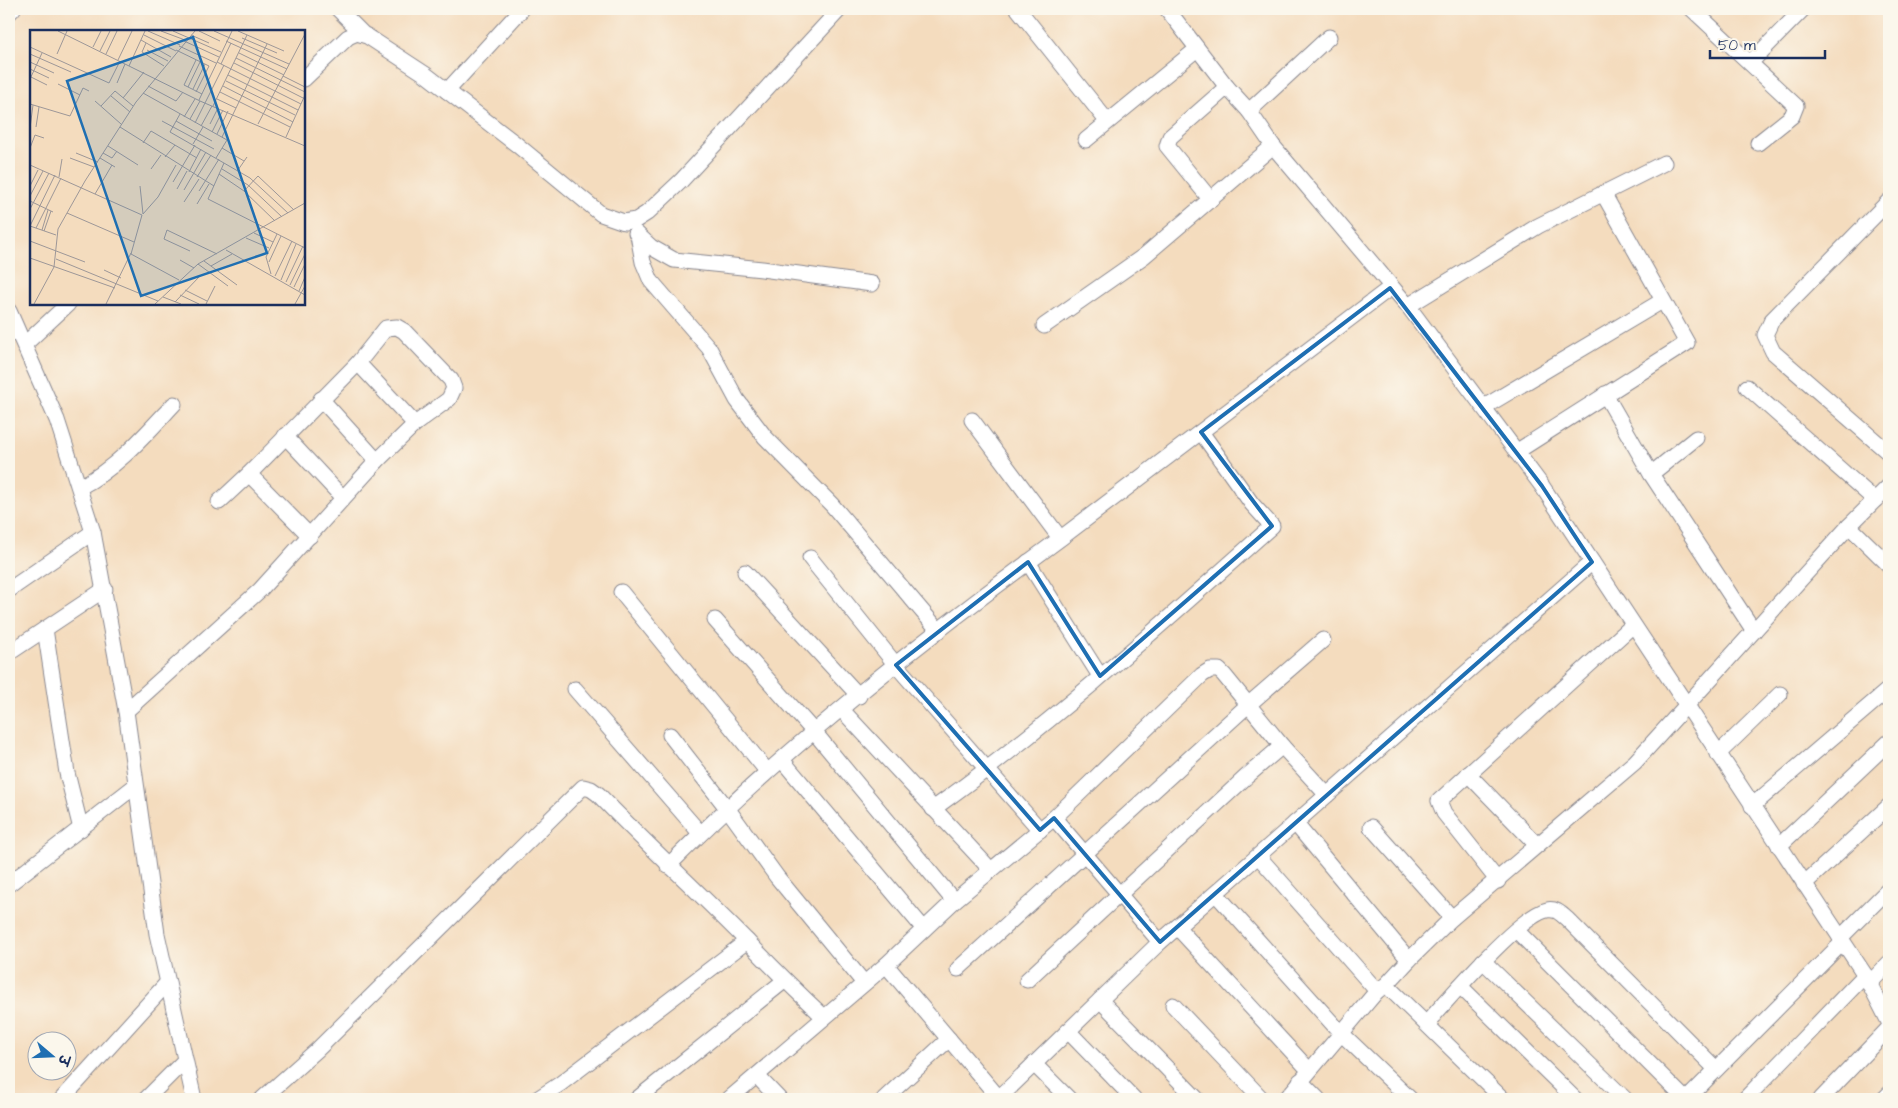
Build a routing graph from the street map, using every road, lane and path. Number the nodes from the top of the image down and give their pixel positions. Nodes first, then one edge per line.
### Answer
1 (13, 9) edge
2 (338, 9) edge
3 (522, 9) edge
4 (840, 9) edge
5 (1018, 9) edge
6 (1692, 9) edge
7 (1803, 9) edge
8 (1176, 12) edge
9 (9, 13) edge
10 (362, 33) junction
11 (1329, 36) dead end
12 (1197, 49) junction
13 (1750, 63) junction
14 (305, 78) edge
15 (1227, 87) junction
16 (447, 91) junction
17 (1249, 111) junction
18 (1108, 121) junction
19 (1086, 140) dead end
20 (1758, 143) dead end
21 (1274, 146) junction
22 (1664, 163) dead end
23 (1603, 193) junction
24 (1211, 200) junction
25 (1889, 201) edge
26 (624, 222) junction
27 (638, 235) junction
28 (872, 284) dead end
29 (1390, 288) junction
30 (1662, 300) junction
31 (67, 305) edge
32 (1408, 306) junction
33 (9, 310) edge
34 (1044, 326) dead end
35 (25, 344) junction
36 (358, 363) junction
37 (1747, 387) dead end
38 (1605, 394) junction
39 (321, 399) junction
40 (174, 404) dead end
41 (1484, 408) junction
42 (972, 420) dead end
43 (415, 424) junction
44 (1201, 432) junction
45 (285, 436) junction
46 (1696, 438) dead end
47 (1516, 452) junction
48 (1889, 453) edge
49 (377, 461) junction
50 (250, 474) junction
51 (1651, 474) junction
52 (1889, 486) edge
53 (80, 487) junction
54 (343, 498) junction
55 (1875, 500) junction
56 (219, 502) dead end
57 (1849, 526) junction
58 (93, 532) junction
59 (310, 536) junction
60 (1060, 538) junction
61 (810, 558) dead end
62 (1028, 562) junction
63 (1592, 562) junction
64 (1889, 564) edge
65 (745, 572) dead end
66 (105, 589) junction
67 (9, 590) edge
68 (621, 592) dead end
69 (716, 620) dead end
70 (1633, 625) junction
71 (45, 629) junction
72 (939, 631) junction
73 (1754, 631) junction
74 (1324, 640) dead end
75 (9, 653) edge
76 (896, 665) junction
77 (1100, 676) junction
78 (575, 689) dead end
79 (1889, 689) edge
80 (1780, 694) dead end
81 (859, 696) junction
82 (1248, 705) junction
83 (1687, 706) junction
84 (842, 710) junction
85 (126, 711) junction
86 (815, 733) junction
87 (670, 734) dead end
88 (1889, 742) edge
89 (1282, 746) junction
90 (1718, 754) junction
91 (782, 760) junction
92 (987, 770) junction
93 (768, 771) junction
94 (1468, 774) junction
95 (135, 786) junction
96 (1327, 795) junction
97 (1752, 806) junction
98 (1889, 806) edge
99 (727, 808) junction
100 (933, 808) junction
101 (1054, 818) junction
102 (1295, 824) junction
103 (1371, 827) dead end
104 (81, 829) junction
105 (1040, 830) junction
106 (700, 833) junction
107 (1537, 845) junction
108 (1779, 846) junction
109 (1084, 853) junction
110 (1259, 856) junction
111 (668, 866) junction
112 (991, 870) junction
113 (1498, 880) junction
114 (9, 884) edge
115 (1804, 884) junction
116 (1889, 889) edge
117 (1121, 894) junction
118 (1216, 894) junction
119 (954, 901) junction
120 (1452, 918) junction
121 (1177, 927) junction
122 (924, 929) junction
123 (1517, 930) junction
124 (1842, 940) junction
125 (747, 941) junction
126 (1160, 942) junction
127 (1408, 960) junction
128 (1483, 961) junction
129 (1889, 962) edge
130 (886, 964) junction
131 (958, 969) dead end
132 (1867, 979) junction
133 (1027, 980) dead end
134 (784, 981) junction
135 (168, 982) junction
136 (864, 983) junction
137 (1460, 986) junction
138 (1382, 988) junction
139 (1100, 1000) junction
140 (1173, 1005) dead end
141 (824, 1017) junction
142 (1889, 1022) edge
143 (1427, 1023) junction
144 (1889, 1028) edge
145 (1068, 1031) junction
146 (1341, 1033) junction
147 (949, 1039) junction
148 (185, 1060) junction
149 (1034, 1064) junction
150 (1716, 1069) junction
151 (757, 1076) junction
152 (1305, 1076) junction
153 (1889, 1094) edge
154 (545, 1097) edge
155 (62, 1099) edge
156 (146, 1099) edge
157 (194, 1099) edge
158 (262, 1099) edge
159 (637, 1099) edge
160 (729, 1099) edge
161 (779, 1099) edge
162 (884, 1099) edge
163 (1069, 1099) edge
164 (1134, 1099) edge
165 (1196, 1099) edge
166 (1262, 1099) edge
167 (1286, 1099) edge
168 (1318, 1099) edge
169 (1410, 1099) edge
170 (1503, 1099) edge
171 (1575, 1099) edge
172 (1625, 1099) edge
173 (1686, 1099) edge
174 (1745, 1099) edge
175 (1821, 1099) edge
176 (1884, 1099) edge

1 - 9 street
2 - 10 street
3 - 16 street
4 - 26 street
5 - 18 street
6 - 13 street
7 - 13 street
8 - 12 street
10 - 14 street
10 - 16 street
11 - 17 street
12 - 15 street
12 - 18 street
13 - 20 street
15 - 17 street
15 - 24 street
16 - 26 street
17 - 21 street
18 - 19 street
21 - 24 street
21 - 29 street
22 - 23 street
23 - 30 street
23 - 32 street
24 - 34 street
25 - 48 street
26 - 27 street
27 - 28 street
27 - 72 street
29 - 32 street
29 - 44 street
30 - 38 street
30 - 41 street
31 - 35 street
32 - 41 street
33 - 35 street
35 - 53 street
36 - 39 street
36 - 43 street
36 - 43 street
37 - 55 street
38 - 47 street
38 - 51 street
39 - 45 street
39 - 49 street
40 - 53 street
41 - 47 street
42 - 60 street
43 - 49 street
44 - 60 street
44 - 77 street
45 - 50 street
45 - 54 street
46 - 51 street
47 - 63 street
49 - 54 street
50 - 56 street
50 - 59 street
51 - 73 street
52 - 55 street
53 - 58 street
54 - 59 street
55 - 57 street
57 - 64 street
57 - 73 street
58 - 66 street
58 - 67 street
59 - 85 street
60 - 62 street
61 - 76 street
62 - 72 street
62 - 77 street
63 - 70 street
63 - 96 street
65 - 81 street
66 - 71 street
66 - 85 street
68 - 93 street
69 - 86 street
70 - 83 street
70 - 94 street
71 - 75 street
71 - 104 street
72 - 76 street
73 - 83 street
74 - 82 street
76 - 81 street
76 - 92 street
77 - 92 street
78 - 106 street
79 - 97 street
80 - 90 street
81 - 84 street
82 - 89 street
82 - 101 street
82 - 109 street
83 - 90 street
83 - 107 street
84 - 86 street
84 - 100 street
85 - 95 street
86 - 91 street
86 - 119 street
87 - 99 street
88 - 108 street
89 - 96 street
89 - 117 street
90 - 97 street
91 - 93 street
91 - 122 street
92 - 100 street
92 - 105 street
93 - 99 street
94 - 107 street
94 - 113 street
95 - 104 street
95 - 135 street
96 - 102 street
97 - 108 street
98 - 115 street
99 - 106 street
99 - 136 street
100 - 112 street
101 - 105 street
101 - 109 street
102 - 110 street
102 - 127 street
103 - 120 street
104 - 114 street
105 - 112 street
106 - 111 street
107 - 113 street
108 - 115 street
109 - 117 street
109 - 131 street
110 - 118 street
110 - 138 street
111 - 125 street
111 - 158 street
112 - 119 street
113 - 120 street
115 - 124 street
116 - 124 street
117 - 126 street
117 - 133 street
118 - 121 street
118 - 146 street
119 - 122 street
120 - 127 street
121 - 126 street
121 - 152 street
122 - 130 street
123 - 128 street
123 - 150 street
123 - 173 street
124 - 132 street
124 - 150 street
125 - 134 street
125 - 154 street
126 - 139 street
127 - 138 street
128 - 137 street
128 - 172 street
129 - 132 street
130 - 136 street
130 - 147 street
132 - 142 street
132 - 174 street
134 - 141 street
134 - 159 street
135 - 148 street
135 - 155 street
136 - 141 street
137 - 143 street
137 - 171 street
138 - 143 street
138 - 146 street
139 - 145 street
139 - 165 street
140 - 166 street
141 - 151 street
143 - 170 street
144 - 175 street
145 - 149 street
145 - 164 street
146 - 152 street
146 - 169 street
147 - 149 street
147 - 162 street
148 - 156 street
148 - 157 street
149 - 163 street
150 - 173 street
151 - 160 street
151 - 161 street
152 - 167 street
152 - 168 street
153 - 176 street

